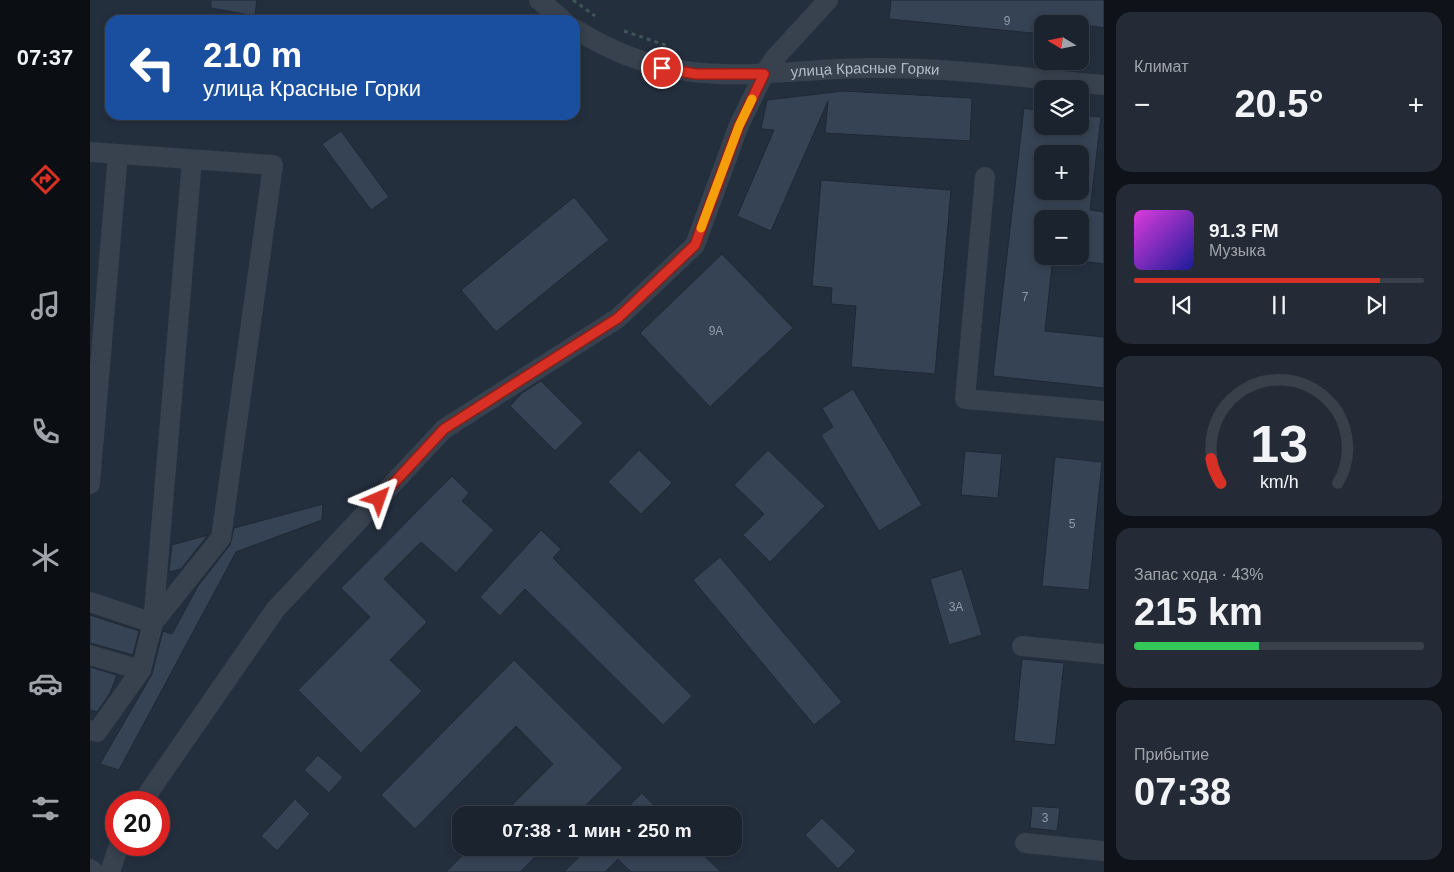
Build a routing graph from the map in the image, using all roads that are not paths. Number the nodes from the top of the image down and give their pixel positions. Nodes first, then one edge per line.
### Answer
1 (540, 0) edge
2 (828, 0) edge
3 (557, 15) edge
4 (580, 32) edge
5 (764, 74) junction
6 (1104, 85) edge
7 (90, 152) edge
8 (118, 154) junction
9 (192, 160) junction
10 (985, 177) dead end
11 (1104, 412) edge
12 (90, 484) edge
13 (90, 602) edge
14 (153, 623) junction
15 (1022, 646) dead end
16 (1104, 654) edge
17 (90, 655) edge
18 (140, 670) junction
19 (90, 730) edge
20 (150, 791) edge
21 (1025, 843) dead end
22 (1104, 851) edge
23 (115, 856) edge
24 (90, 869) edge
25 (94, 872) edge
26 (110, 872) edge

1 - 3 street
2 - 5 street
4 - 5 street, улица Красные Горки
5 - 6 street, улица Красные Горки
5 - 20 street
7 - 8 street
8 - 9 street
8 - 12 street
9 - 14 street
9 - 14 street
10 - 11 street
13 - 14 street
14 - 18 street
15 - 16 street
17 - 18 street
18 - 19 street
21 - 22 street
23 - 26 street
24 - 25 street

